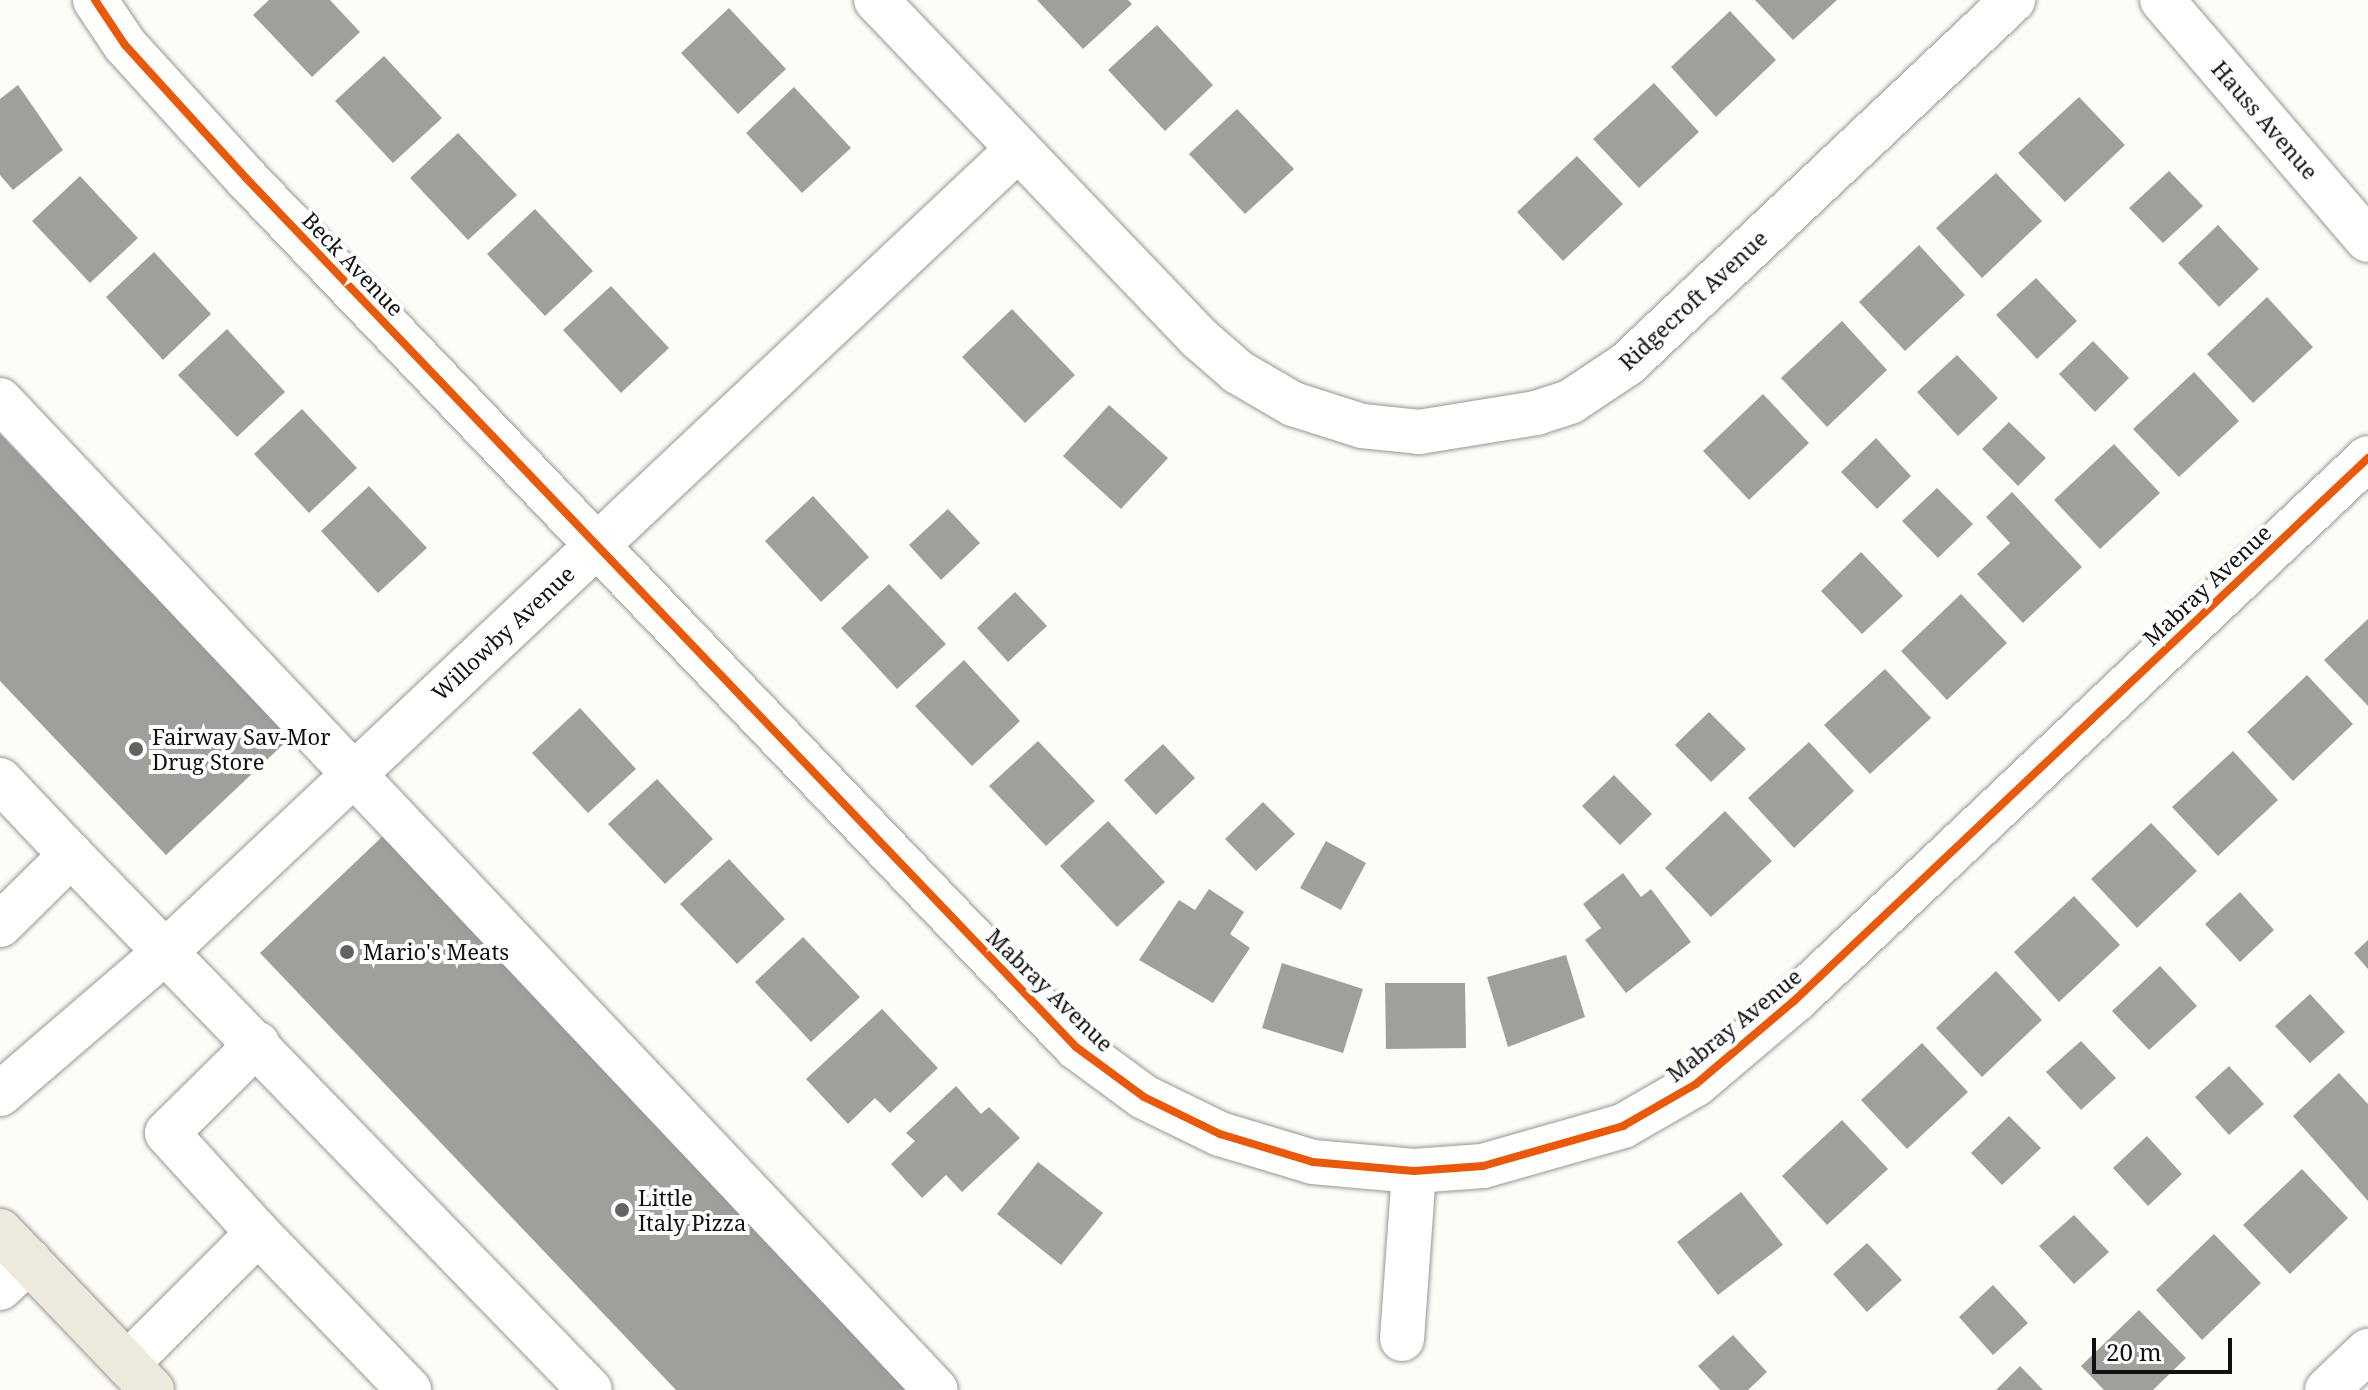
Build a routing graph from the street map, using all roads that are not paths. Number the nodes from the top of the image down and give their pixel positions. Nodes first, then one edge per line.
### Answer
1 (95, 0) edge
2 (876, 0) edge
3 (2013, 0) edge
4 (2162, 0) edge
5 (1018, 149) junction
6 (2368, 240) edge
7 (0, 400) edge
8 (2368, 458) edge
9 (597, 544) junction
10 (354, 772) junction
11 (0, 780) edge
12 (71, 855) junction
13 (0, 925) edge
14 (164, 953) junction
15 (257, 1044) junction
16 (0, 1094) edge
17 (1414, 1171) junction
18 (258, 1233) junction
19 (10, 1260) edge
20 (1402, 1339) dead end
21 (2368, 1351) edge
22 (139, 1377) edge
23 (409, 1390) edge
24 (590, 1390) edge
25 (936, 1390) edge
26 (2327, 1390) edge

1 - 9 street, Beck Avenue
2 - 5 street, Ridgecroft Avenue
3 - 5 street, Ridgecroft Avenue
4 - 6 street, Hauss Avenue
5 - 9 street, Willowby Avenue
7 - 10 street
8 - 17 street, Mabray Avenue
9 - 10 street, Willowby Avenue
9 - 17 street, Mabray Avenue
10 - 14 street, Willowby Avenue
10 - 25 street
11 - 12 street
12 - 13 street
12 - 14 street
14 - 15 street
14 - 16 street, Willowby Avenue
15 - 18 street
15 - 24 street
17 - 20 street
18 - 22 street
18 - 23 street
19 - 22 main road
21 - 26 street

